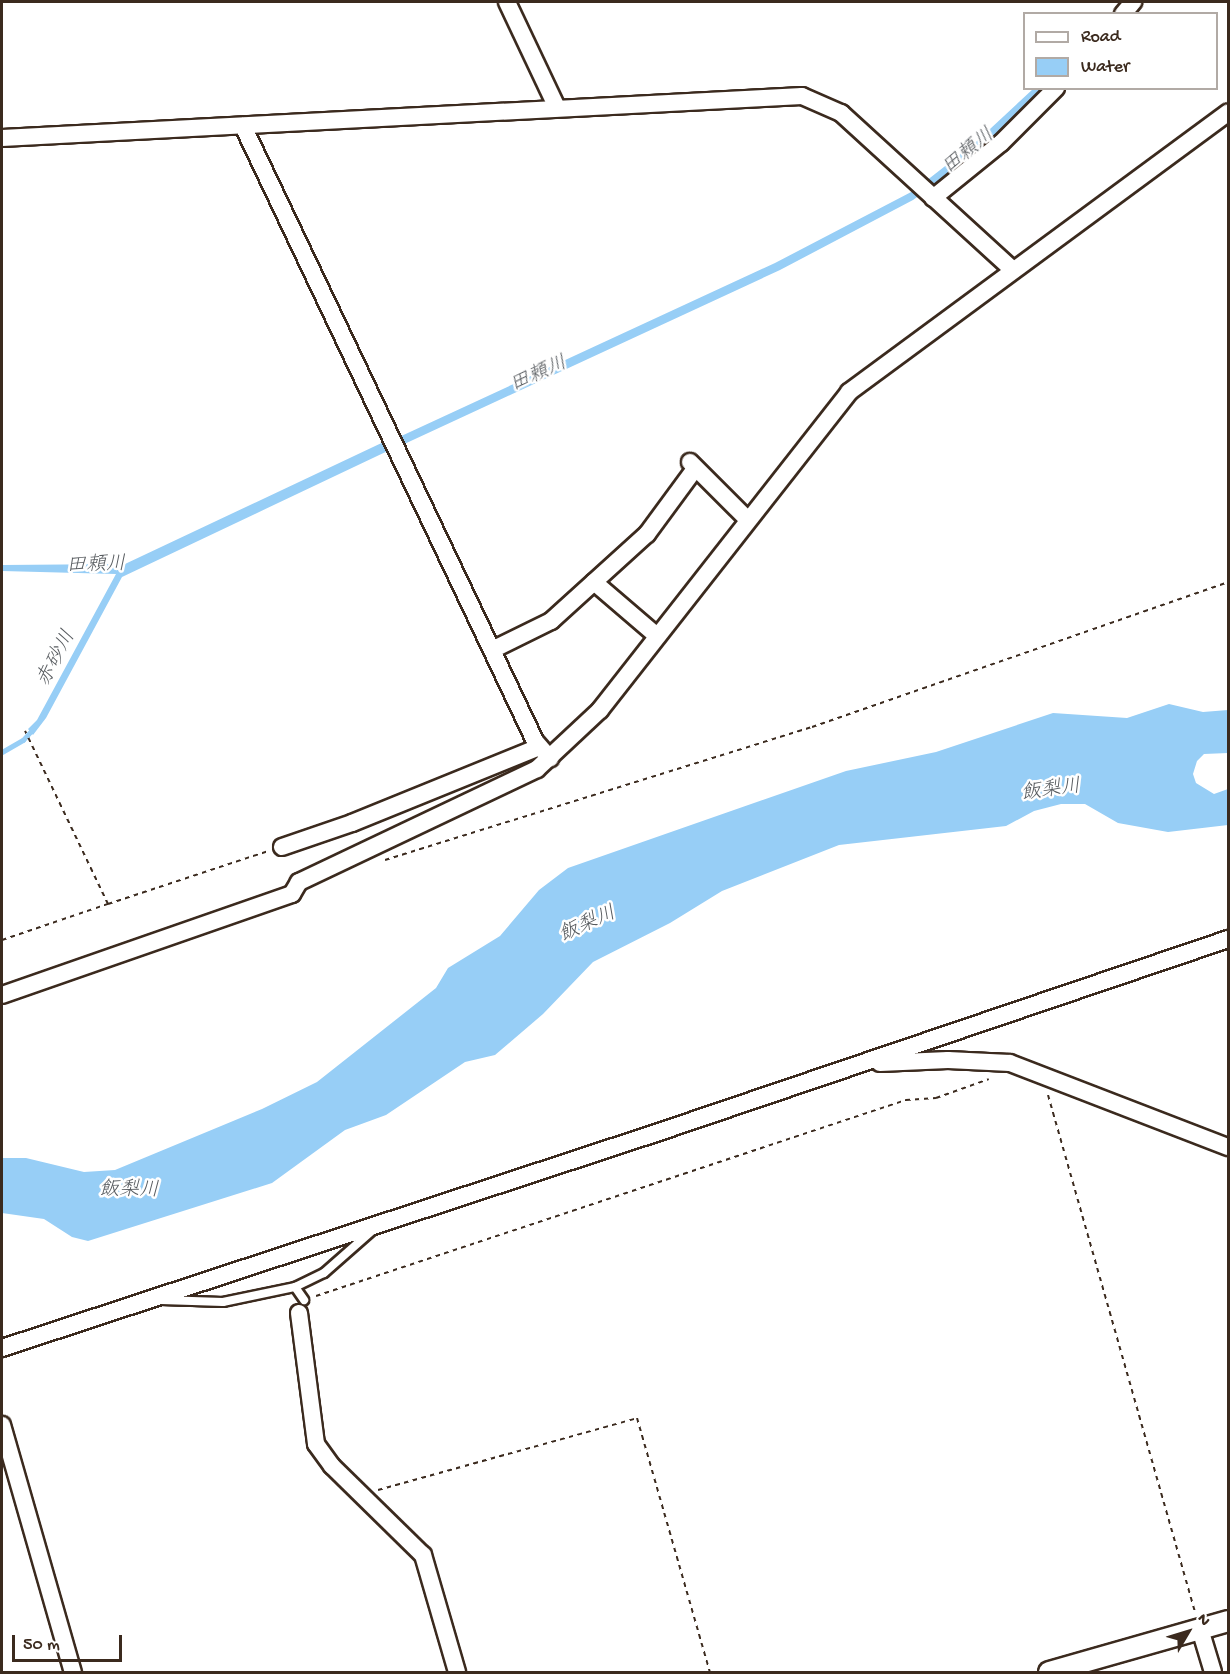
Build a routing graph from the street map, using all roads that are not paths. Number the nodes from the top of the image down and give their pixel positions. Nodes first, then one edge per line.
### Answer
1 (507, 2) edge
2 (1054, 90) edge
3 (557, 108) junction
4 (1228, 113) edge
5 (243, 126) junction
6 (2, 138) edge
7 (931, 195) junction
8 (1012, 269) junction
9 (748, 520) junction
10 (594, 582) junction
11 (657, 636) junction
12 (492, 650) junction
13 (544, 752) junction
14 (282, 847) road end
15 (1228, 939) edge
16 (2, 995) edge
17 (855, 1065) junction
18 (1228, 1147) edge
19 (379, 1224) junction
20 (300, 1298) junction
21 (149, 1299) junction
22 (2, 1348) edge
23 (2, 1425) edge
24 (1228, 1621) edge
25 (1200, 1629) junction
26 (73, 1672) edge
27 (457, 1672) edge
28 (1049, 1672) edge
29 (1213, 1672) edge

1 - 3 street
2 - 7 street
3 - 5 street
3 - 7 street
4 - 8 street
5 - 6 street
5 - 12 street
7 - 8 street
8 - 9 street
9 - 10 street
9 - 11 street
10 - 11 street
10 - 12 street
11 - 13 street
12 - 13 street
13 - 14 street
13 - 16 street
15 - 17 street
17 - 18 street
17 - 19 street
19 - 20 lane
19 - 21 street
20 - 21 lane
20 - 27 street
21 - 22 street
23 - 26 street
24 - 25 street
25 - 28 street
25 - 29 street

